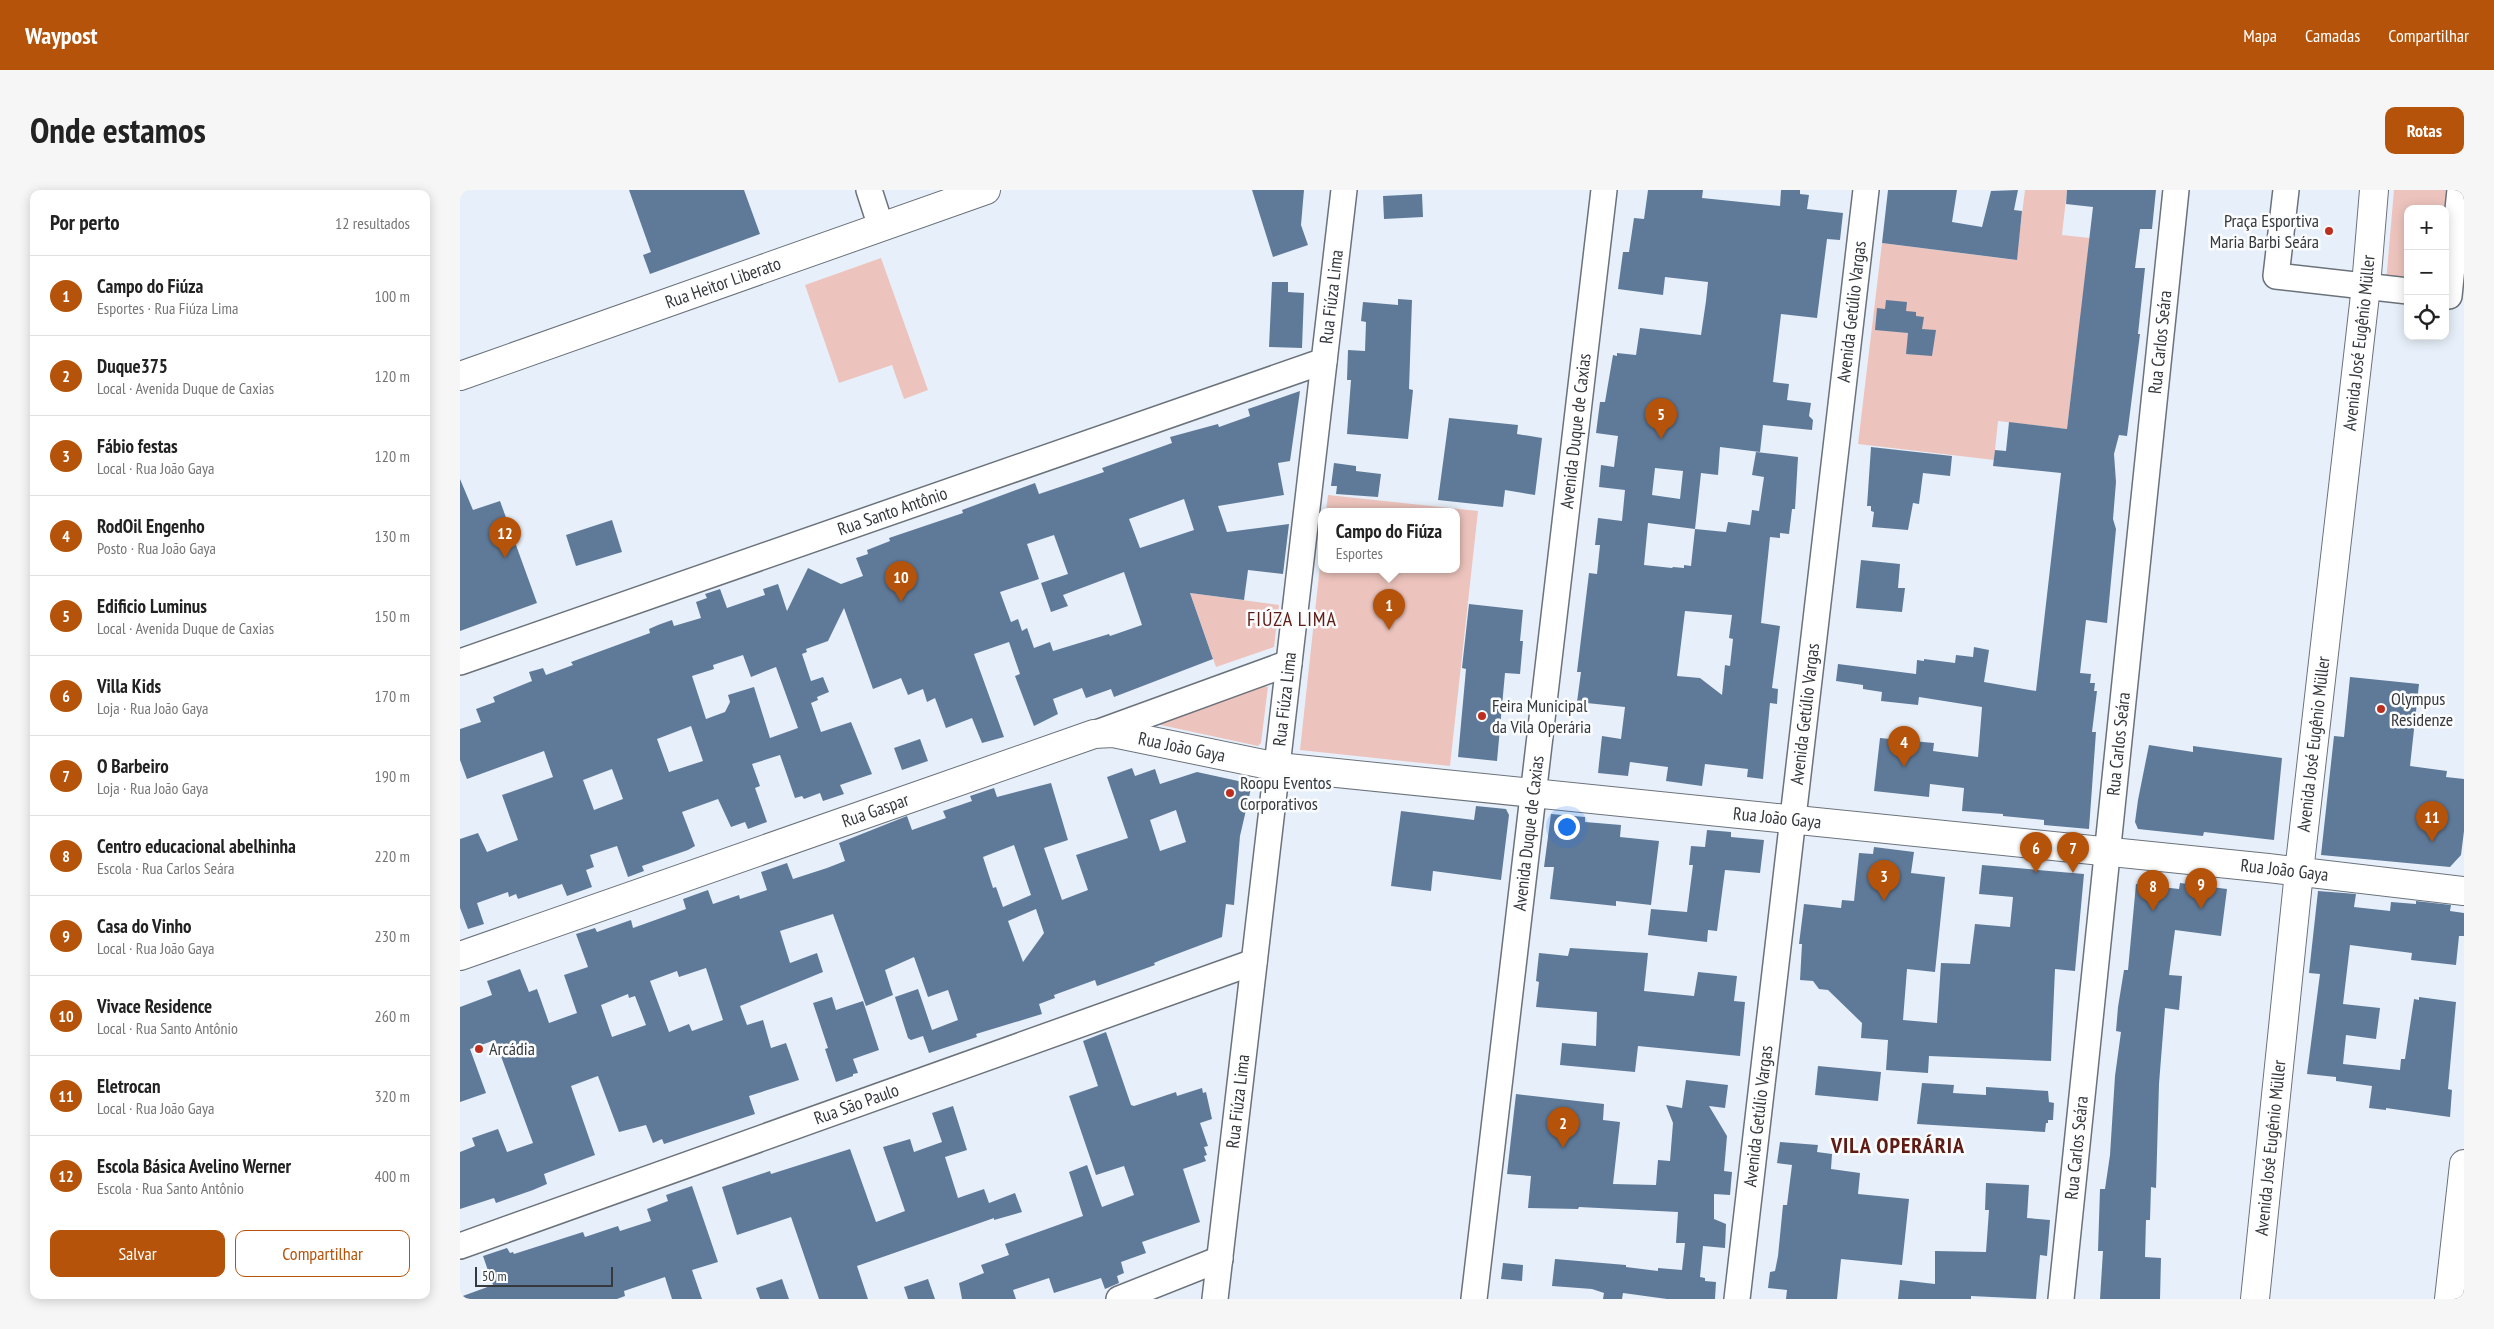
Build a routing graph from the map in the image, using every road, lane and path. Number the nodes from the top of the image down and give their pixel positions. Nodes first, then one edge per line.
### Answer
1 (869, 190) edge
2 (986, 190) edge
3 (1344, 190) edge
4 (1604, 190) edge
5 (1866, 190) edge
6 (2176, 190) edge
7 (2286, 190) edge
8 (2374, 190) edge
9 (2460, 190) edge
10 (882, 227) junction
11 (2366, 286) junction
12 (2404, 291) edge
13 (2449, 296) edge
14 (1324, 361) junction
15 (460, 376) edge
16 (460, 662) edge
17 (1289, 663) junction
18 (1094, 734) junction
19 (1278, 767) junction
20 (1533, 794) junction
21 (1793, 820) junction
22 (2107, 852) junction
23 (2299, 872) junction
24 (2464, 891) edge
25 (460, 956) edge
26 (1254, 962) junction
27 (2464, 1164) edge
28 (460, 1246) edge
29 (1220, 1259) junction
30 (1119, 1299) edge
31 (1216, 1299) edge
32 (1474, 1299) edge
33 (1737, 1299) edge
34 (2060, 1299) edge
35 (2255, 1299) edge
36 (2449, 1299) edge

1 - 10 street
2 - 10 main road, Rua Heitor Liberato
3 - 14 street, Rua Fiúza Lima
4 - 20 street, Avenida Duque de Caxias
5 - 21 street, Avenida Getúlio Vargas
6 - 22 street, Rua Carlos Seára
7 - 11 street
8 - 11 main road, Avenida José Eugênio Müller
9 - 13 street
10 - 15 main road, Rua Heitor Liberato
11 - 12 street
11 - 23 main road, Avenida José Eugênio Müller
14 - 16 street, Rua Santo Antônio
14 - 17 street, Rua Fiúza Lima
17 - 18 street, Rua Gaspar
17 - 19 street, Rua Fiúza Lima
18 - 19 main road, Rua João Gaya
18 - 25 main road, Rua Gaspar
19 - 20 main road, Rua João Gaya
19 - 26 street, Rua Fiúza Lima
20 - 21 main road, Rua João Gaya
20 - 32 street, Avenida Duque de Caxias
21 - 22 main road, Rua João Gaya
21 - 33 street, Avenida Getúlio Vargas
22 - 23 main road, Rua João Gaya
22 - 34 street, Rua Carlos Seára
23 - 24 main road, Rua João Gaya
23 - 35 main road, Avenida José Eugênio Müller
26 - 28 street, Rua São Paulo
26 - 29 street, Rua Fiúza Lima
27 - 36 main road
29 - 30 street
29 - 31 street, Rua Fiúza Lima

